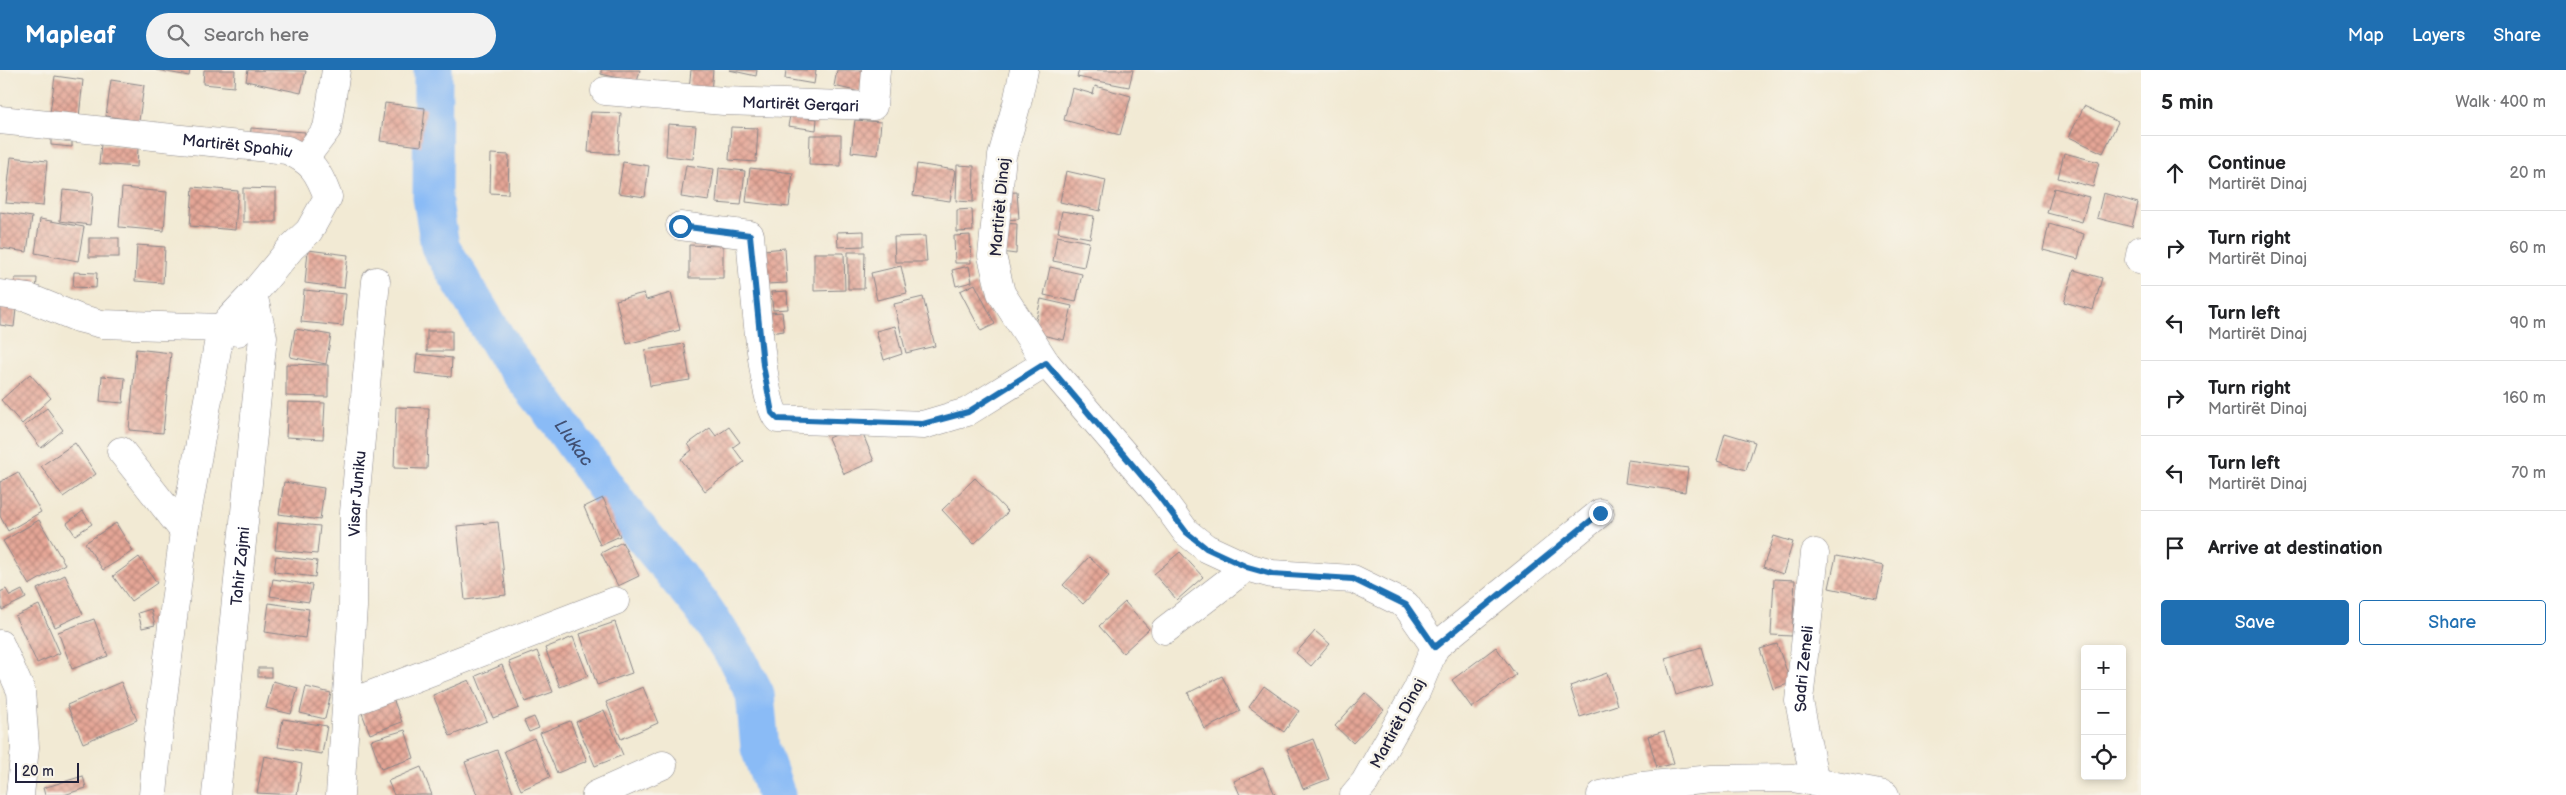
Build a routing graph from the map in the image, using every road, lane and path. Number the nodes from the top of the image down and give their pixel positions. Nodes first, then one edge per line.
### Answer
1 (336, 70) edge
2 (876, 70) edge
3 (1024, 70) edge
4 (605, 91) dead end
5 (0, 120) edge
6 (305, 158) junction
7 (680, 226) dead end
8 (376, 282) dead end
9 (0, 294) edge
10 (253, 294) junction
11 (220, 328) junction
12 (264, 338) junction
13 (1046, 363) junction
14 (121, 451) dead end
15 (1600, 513) dead end
16 (184, 531) junction
17 (1815, 553) dead end
18 (1247, 567) junction
19 (615, 601) dead end
20 (1165, 630) dead end
21 (0, 644) edge
22 (1435, 647) junction
23 (347, 704) junction
24 (663, 765) dead end
25 (1815, 783) junction
26 (20, 795) edge
27 (154, 795) edge
28 (216, 795) edge
29 (340, 795) edge
30 (596, 795) edge
31 (1354, 795) edge
32 (1603, 795) edge
33 (1885, 795) edge

1 - 6 street
2 - 4 street, Martirët Gerqari
3 - 13 street, Martirët Dinaj
5 - 6 street, Martirët Spahiu
6 - 10 street, Martirët Spahiu
7 - 13 street
8 - 23 street, Visar Juniku
9 - 11 street
10 - 11 street
10 - 12 street, Tahir Zajmi
11 - 12 street
11 - 16 street
12 - 28 street, Tahir Zajmi
13 - 18 street, Martirët Dinaj
14 - 16 street
15 - 22 street, Martirët Dinaj
16 - 27 street
17 - 25 street, Sadri Zeneli
18 - 20 street
18 - 22 street, Martirët Dinaj
19 - 23 street
21 - 26 street
22 - 31 street, Martirët Dinaj
23 - 29 street, Visar Juniku
24 - 30 street
25 - 32 street
25 - 33 street

